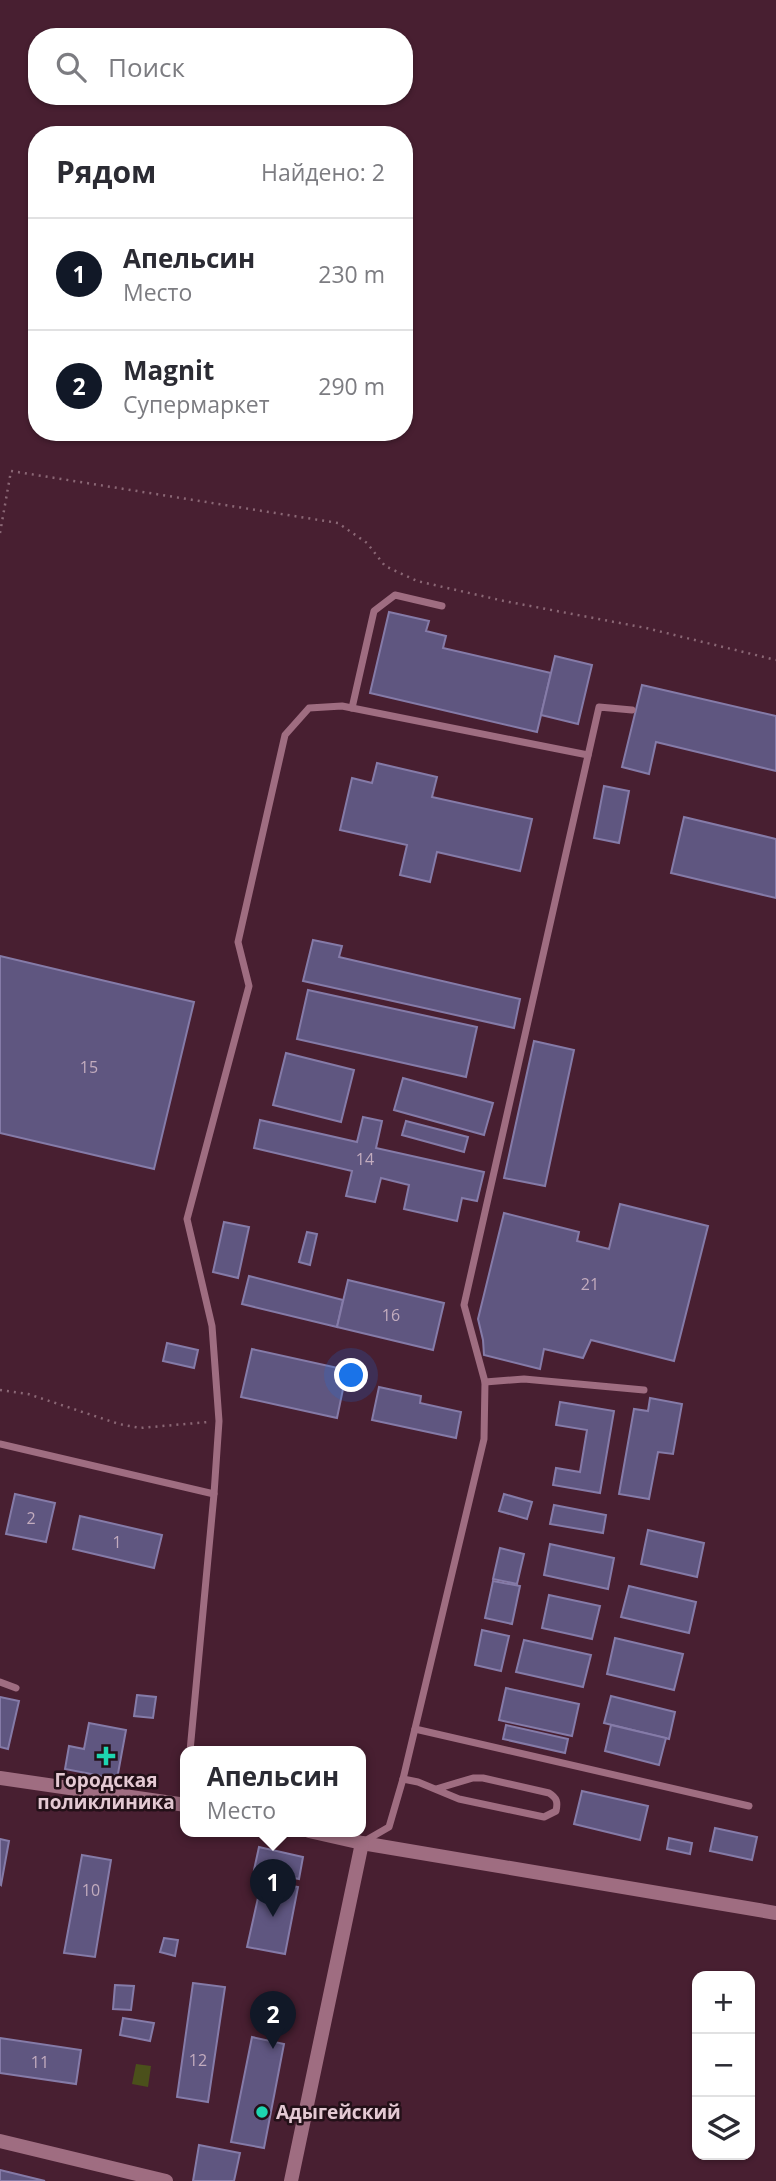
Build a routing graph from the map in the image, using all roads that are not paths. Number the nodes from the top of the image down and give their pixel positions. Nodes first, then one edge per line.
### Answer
1 (442, 606) dead end
2 (352, 708) junction
3 (632, 710) dead end
4 (588, 755) junction
5 (485, 1382) junction
6 (644, 1390) dead end
7 (0, 1444) edge
8 (214, 1494) junction
9 (0, 1682) edge
10 (16, 1688) dead end
11 (415, 1729) junction
12 (190, 1746) edge
13 (0, 1778) edge
14 (403, 1779) junction
15 (436, 1789) junction
16 (180, 1802) edge
17 (749, 1806) dead end
18 (336, 1837) edge
19 (362, 1843) junction
20 (776, 1913) edge
21 (0, 2141) edge
22 (166, 2181) edge
23 (290, 2181) edge

1 - 2 lane
2 - 4 lane
2 - 8 lane
3 - 4 lane
4 - 5 lane
5 - 6 lane
5 - 11 lane
7 - 8 lane
8 - 12 lane
9 - 10 lane
11 - 14 lane
11 - 17 lane
13 - 16 street
14 - 15 lane
14 - 19 lane
15 - 15 lane
18 - 19 street
19 - 20 street
19 - 23 street
21 - 22 street

